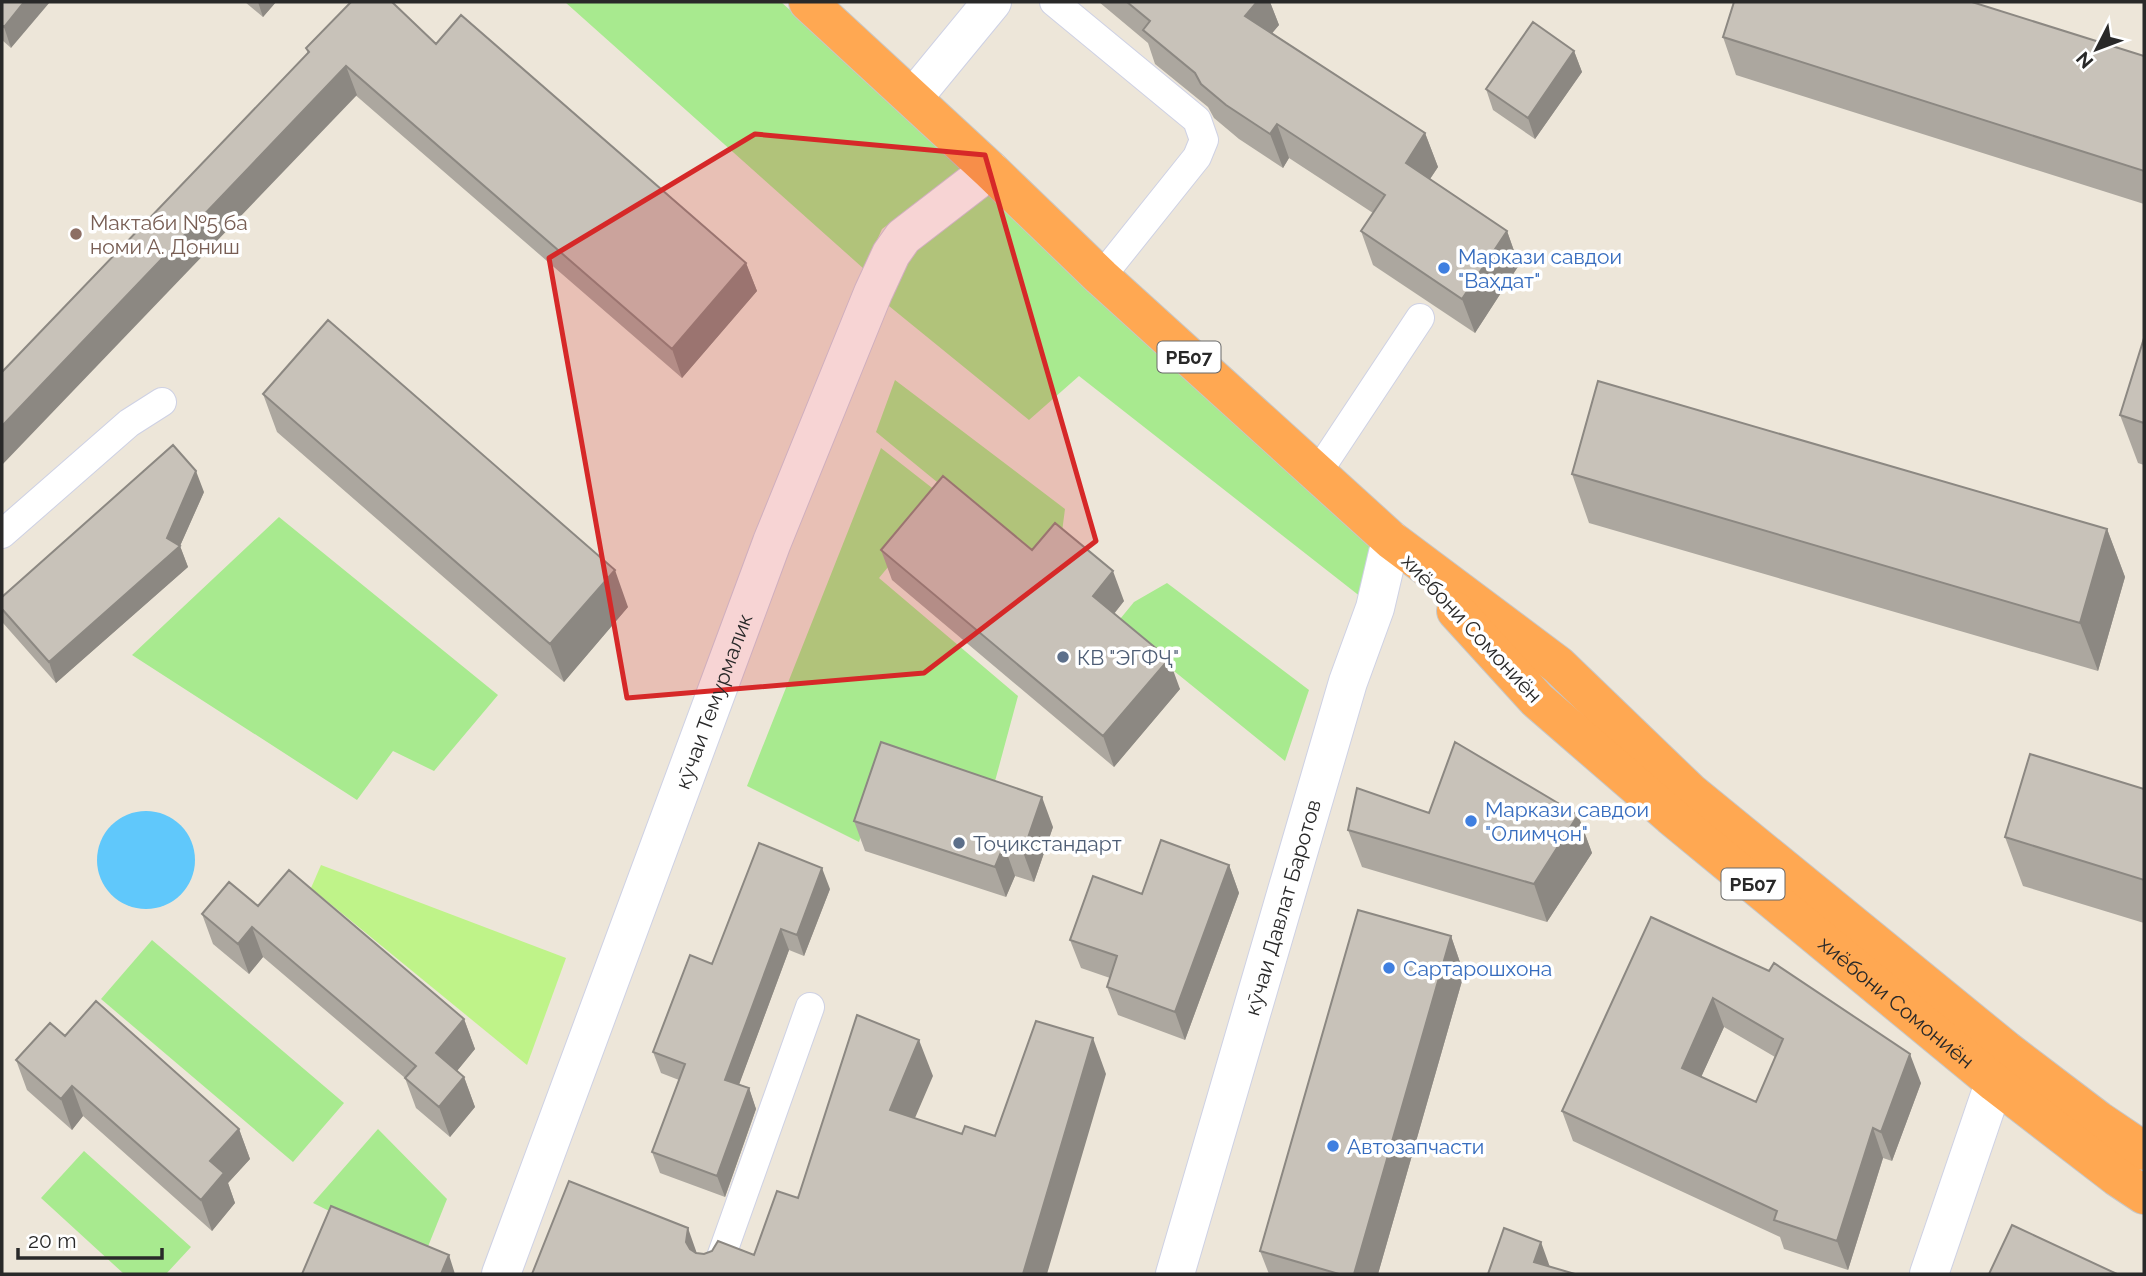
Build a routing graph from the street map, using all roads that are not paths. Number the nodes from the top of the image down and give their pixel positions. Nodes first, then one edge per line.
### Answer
1 (808, 2) edge
2 (992, 2) edge
3 (1054, 2) edge
4 (913, 98) junction
5 (990, 170) junction
6 (1101, 277) junction
7 (1420, 318) dead end
8 (162, 402) dead end
9 (1317, 475) junction
10 (2, 534) edge
11 (1391, 540) junction
12 (810, 1007) dead end
13 (2000, 1067) junction
14 (2144, 1151) edge
15 (2144, 1195) edge
16 (501, 1274) edge
17 (715, 1274) edge
18 (1175, 1274) edge
19 (1930, 1274) edge

1 - 4 highway, РБ07
2 - 4 street
3 - 6 lane
4 - 5 highway, РБ07
5 - 6 highway, РБ07
5 - 16 street, кӯчаи Темурмалик
6 - 9 highway, РБ07
7 - 9 lane
8 - 10 lane
9 - 11 highway, РБ07
11 - 13 highway, хиёбони Сомониён / РБ07
11 - 18 street, кӯчаи Давлат Баротов
12 - 17 lane
13 - 14 highway, хиёбони Сомониён / РБ07
13 - 15 highway, хиёбони Сомониён / РБ07
13 - 19 street

